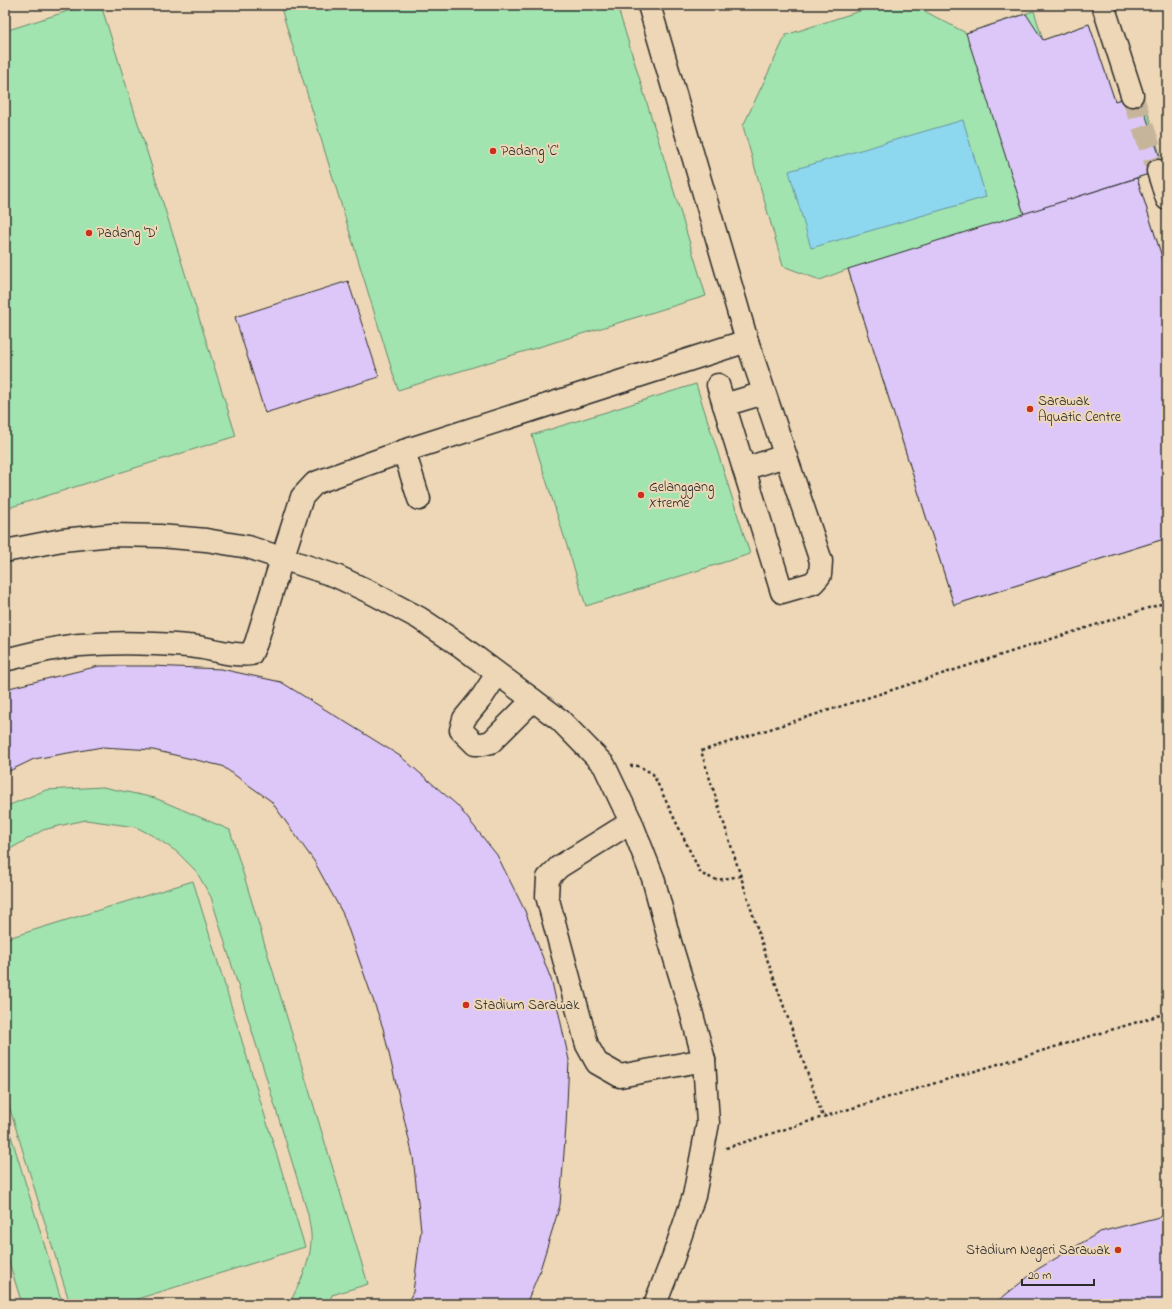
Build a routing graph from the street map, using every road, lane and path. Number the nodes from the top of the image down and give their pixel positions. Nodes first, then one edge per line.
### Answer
1 (649, 5) edge
2 (1103, 5) edge
3 (1132, 95) tunnel mouth
4 (1158, 171) tunnel mouth
5 (1167, 199) edge
6 (746, 341) junction
7 (718, 385) dead end
8 (764, 393) junction
9 (724, 405) junction
10 (404, 451) junction
11 (785, 456) junction
12 (744, 470) junction
13 (419, 499) dead end
14 (5, 551) edge
15 (282, 559) junction
16 (1167, 602) edge
17 (5, 660) edge
18 (497, 674) junction
19 (533, 700) junction
20 (604, 765) junction
21 (630, 822) junction
22 (741, 876) junction
23 (1167, 1013) edge
24 (704, 1060) junction
25 (823, 1117) junction
26 (702, 1156) junction
27 (655, 1304) edge

1 - 6 lane
2 - 3 lane
4 - 5 lane
6 - 8 lane
6 - 10 lane
7 - 9 lane
8 - 9 lane
8 - 11 lane
9 - 12 lane
10 - 13 lane
10 - 15 lane
11 - 12 lane
11 - 12 lane
14 - 15 lane
15 - 17 lane
15 - 18 lane
16 - 22 path
18 - 19 lane
18 - 19 lane
19 - 20 lane
20 - 21 lane
20 - 22 path
21 - 24 lane
21 - 24 lane
22 - 25 path
23 - 25 path
24 - 26 lane
25 - 26 path
26 - 27 lane

